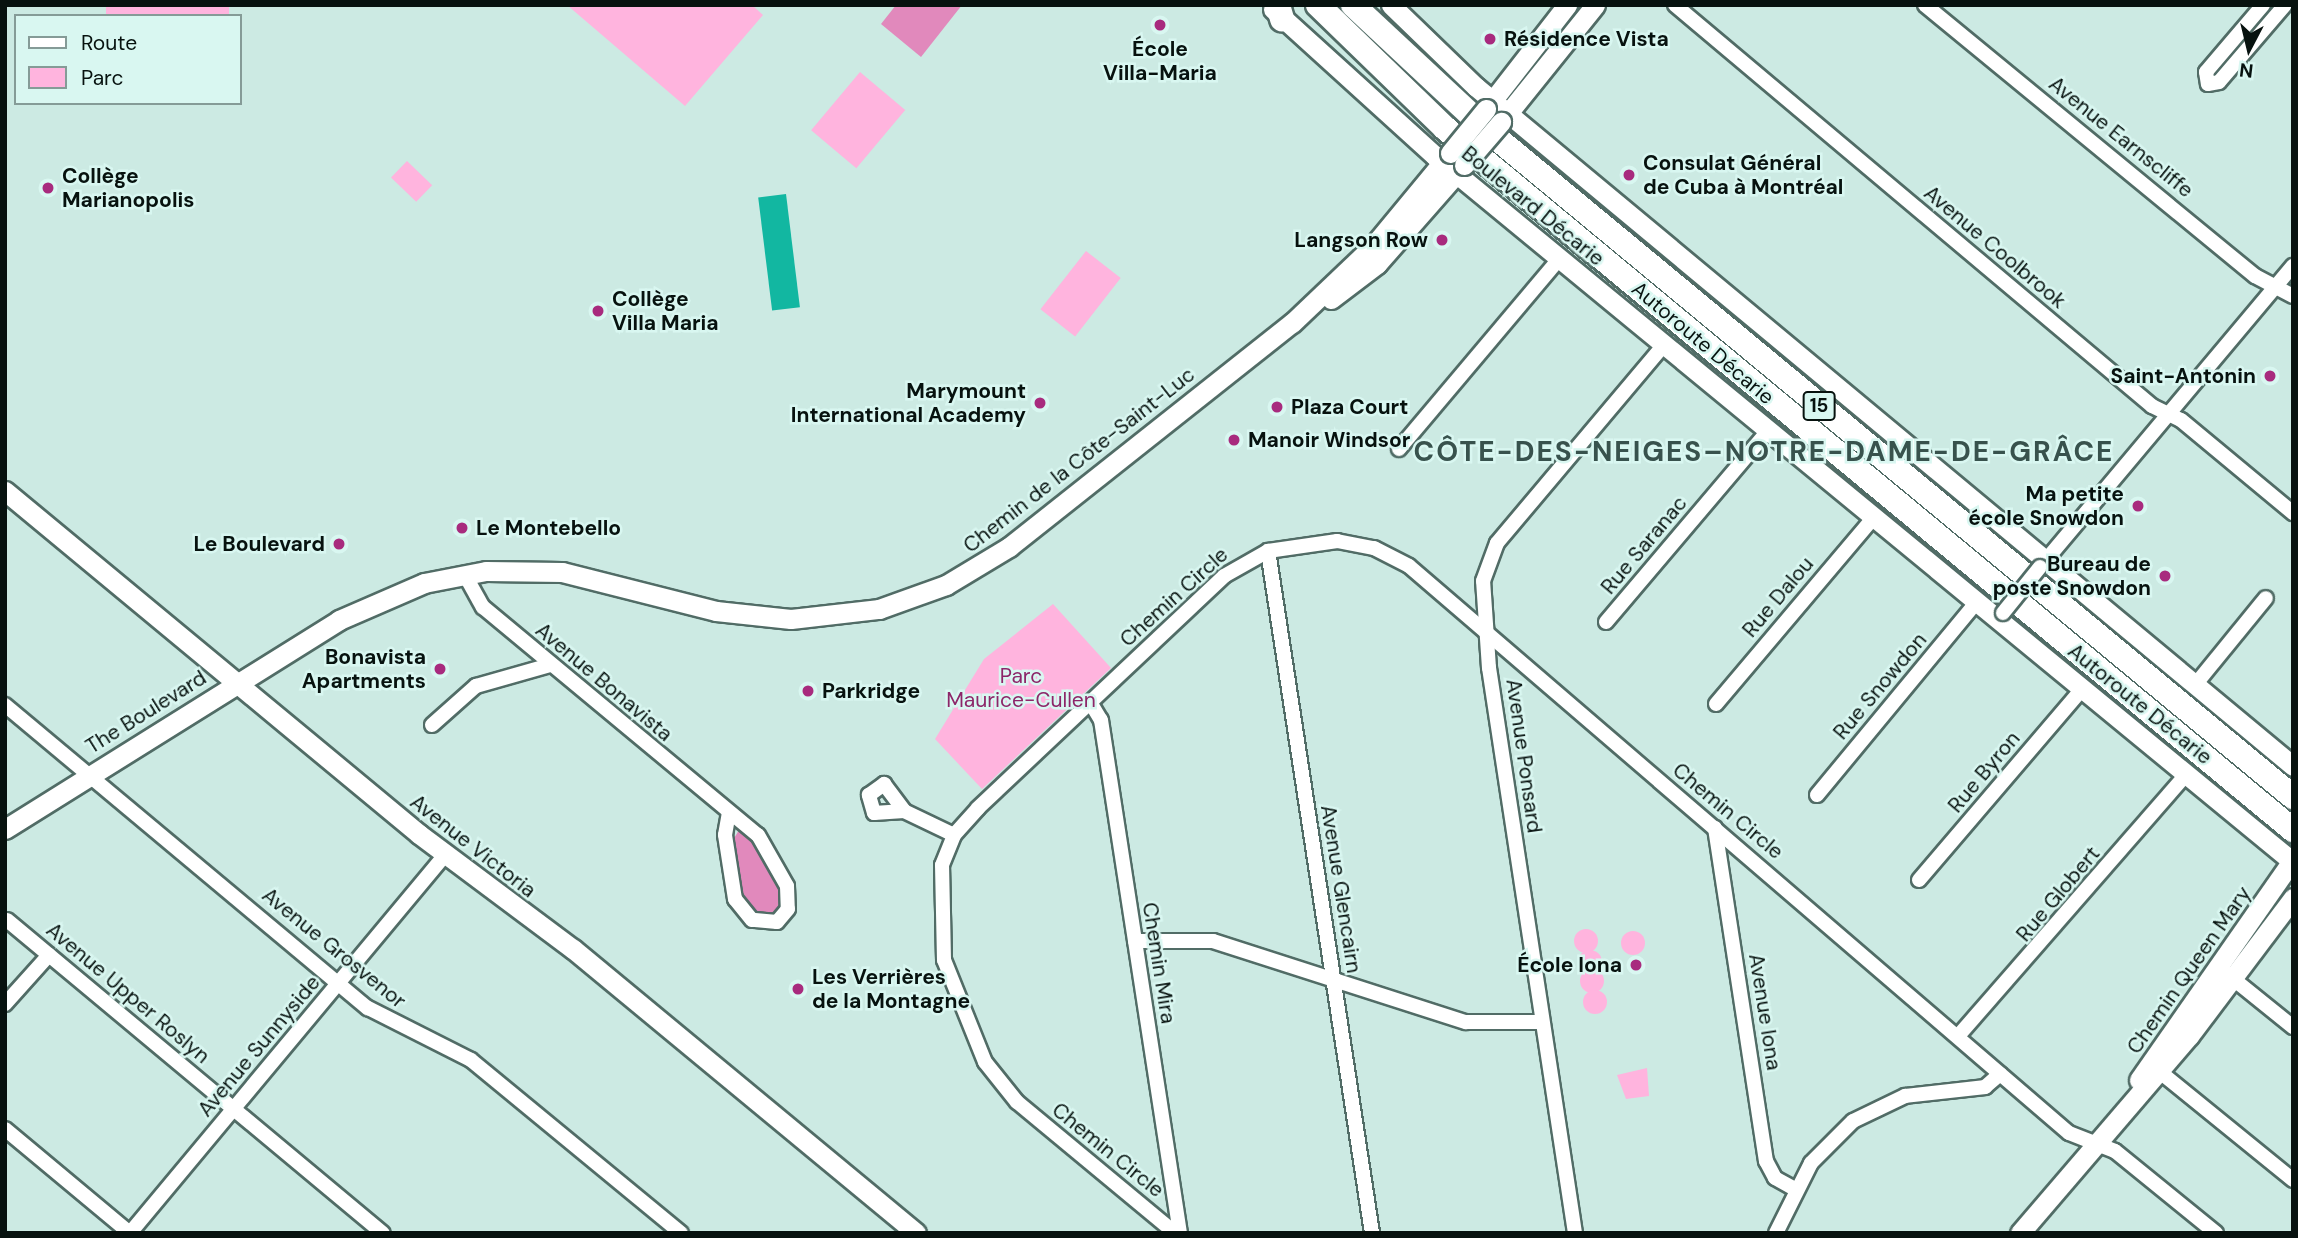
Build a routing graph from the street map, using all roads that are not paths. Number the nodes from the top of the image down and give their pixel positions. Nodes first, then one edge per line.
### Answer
1 (1318, 5) edge
2 (1353, 5) edge
3 (1391, 5) edge
4 (1567, 5) edge
5 (1595, 5) edge
6 (1675, 5) edge
7 (1925, 5) edge
8 (2263, 5) edge
9 (2289, 6) edge
10 (1277, 10) edge
11 (1489, 105) junction
12 (1505, 118) junction
13 (1453, 164) junction
14 (1560, 258) junction
15 (2293, 265) edge
16 (2275, 285) junction
17 (2293, 296) edge
18 (1664, 345) junction
19 (2166, 413) junction
20 (1768, 431) junction
21 (1399, 449) dead end
22 (5, 491) edge
23 (2293, 513) edge
24 (1873, 518) junction
25 (1268, 551) junction
26 (2043, 563) junction
27 (466, 575) junction
28 (2266, 598) dead end
29 (1976, 603) junction
30 (2000, 617) junction
31 (1606, 622) dead end
32 (1485, 632) junction
33 (313, 636) joint
34 (550, 665) junction
35 (235, 682) junction
36 (2195, 685) junction
37 (2081, 690) junction
38 (1090, 702) junction
39 (1716, 704) dead end
40 (5, 705) edge
41 (432, 725) dead end
42 (2293, 765) edge
43 (89, 775) junction
44 (2186, 775) junction
45 (1817, 795) dead end
46 (2293, 797) edge
47 (904, 811) dead end
48 (729, 812) junction
49 (1715, 828) junction
50 (5, 829) edge
51 (2293, 830) edge
52 (954, 835) junction
53 (446, 854) junction
54 (2292, 861) edge
55 (1919, 880) dead end
56 (2293, 898) edge
57 (7, 920) dead end
58 (1135, 941) junction
59 (49, 955) junction
60 (2225, 973) junction
61 (1334, 981) junction
62 (339, 984) junction
63 (5, 1004) edge
64 (1542, 1022) junction
65 (2293, 1027) edge
66 (1958, 1035) junction
67 (2155, 1068) junction
68 (2000, 1074) junction
69 (234, 1109) junction
70 (5, 1129) edge
71 (2093, 1143) junction
72 (2293, 1180) edge
73 (1795, 1189) junction
74 (130, 1233) edge
75 (383, 1233) edge
76 (681, 1233) edge
77 (916, 1233) edge
78 (1178, 1233) edge
79 (1372, 1233) edge
80 (1575, 1233) edge
81 (1776, 1233) edge
82 (2020, 1233) edge
83 (2216, 1233) edge

1 - 51 highway, Autoroute Décarie / 15
2 - 46 highway, Autoroute Décarie / 15
3 - 11 main road
4 - 11 main road, Chemin de la Côte-Saint-Luc
5 - 12 main road, Chemin de la Côte-Saint-Luc
6 - 19 street, Avenue Coolbrook
7 - 16 street, Avenue Earnscliffe
8 - 9 street
10 - 13 main road, Boulevard Décarie
11 - 12 main road
11 - 13 main road, Chemin de la Côte-Saint-Luc, bridge
12 - 13 main road, Chemin de la Côte-Saint-Luc, bridge
12 - 26 main road
13 - 14 main road, Boulevard Décarie
13 - 27 main road, Chemin de la Côte-Saint-Luc
14 - 18 main road, Boulevard Décarie
14 - 21 street
15 - 16 street
16 - 17 street, Avenue Earnscliffe
16 - 19 street
18 - 20 main road, Boulevard Décarie
18 - 32 street, Avenue Ponsard
19 - 23 street, Avenue Coolbrook
19 - 26 street
20 - 24 main road, Boulevard Décarie
20 - 31 street, Rue Saranac
22 - 35 main road, Avenue Victoria
24 - 29 main road, Boulevard Décarie
24 - 39 street, Rue Dalou
25 - 32 street, Chemin Circle
25 - 38 street, Chemin Circle
25 - 61 street, Avenue Glencairn
26 - 30 street, bridge
26 - 36 main road
27 - 33 main road, Chemin de la Côte-Saint-Luc
27 - 34 street, Avenue Bonavista
28 - 36 street
29 - 30 main road, Boulevard Décarie
29 - 45 street, Rue Snowdon
30 - 37 main road, Boulevard Décarie
32 - 49 street, Chemin Circle
32 - 64 street, Avenue Ponsard
33 - 35 main road, The Boulevard
34 - 41 street
34 - 48 street, Avenue Bonavista
35 - 43 main road, The Boulevard
35 - 53 main road, Avenue Victoria
36 - 42 main road
37 - 44 main road, Boulevard Décarie
37 - 55 street, Rue Byron
38 - 52 street, Chemin Circle
38 - 58 street, Chemin Mira
40 - 43 street, Avenue Grosvenor
43 - 50 main road, The Boulevard
43 - 62 street, Avenue Grosvenor
44 - 54 main road, Boulevard Décarie
44 - 66 street, Rue Globert
47 - 52 street
48 - 48 street, Avenue Bonavista
49 - 66 street, Chemin Circle
49 - 73 street, Avenue Iona
52 - 78 street, Chemin Circle
53 - 62 street, Avenue Sunnyside
53 - 77 main road, Avenue Victoria
54 - 60 main road, Chemin Queen Mary
56 - 60 main road, Chemin Queen Mary
57 - 59 street, Avenue Upper Roslyn
58 - 61 street
58 - 78 street, Chemin Mira
59 - 63 street
59 - 69 street, Avenue Upper Roslyn
60 - 65 street
60 - 67 main road, Chemin Queen Mary
61 - 64 street
61 - 79 street, Avenue Glencairn
62 - 69 street, Avenue Sunnyside
62 - 76 street, Avenue Grosvenor
64 - 80 street, Avenue Ponsard
66 - 68 street, Chemin Circle
67 - 71 main road, Chemin Queen Mary
67 - 72 street
68 - 71 street, Chemin Circle
68 - 73 street
69 - 74 street, Avenue Sunnyside
69 - 75 street, Avenue Upper Roslyn
70 - 74 street
71 - 82 main road, Chemin Queen Mary
71 - 83 street, Chemin Circle
73 - 81 street

